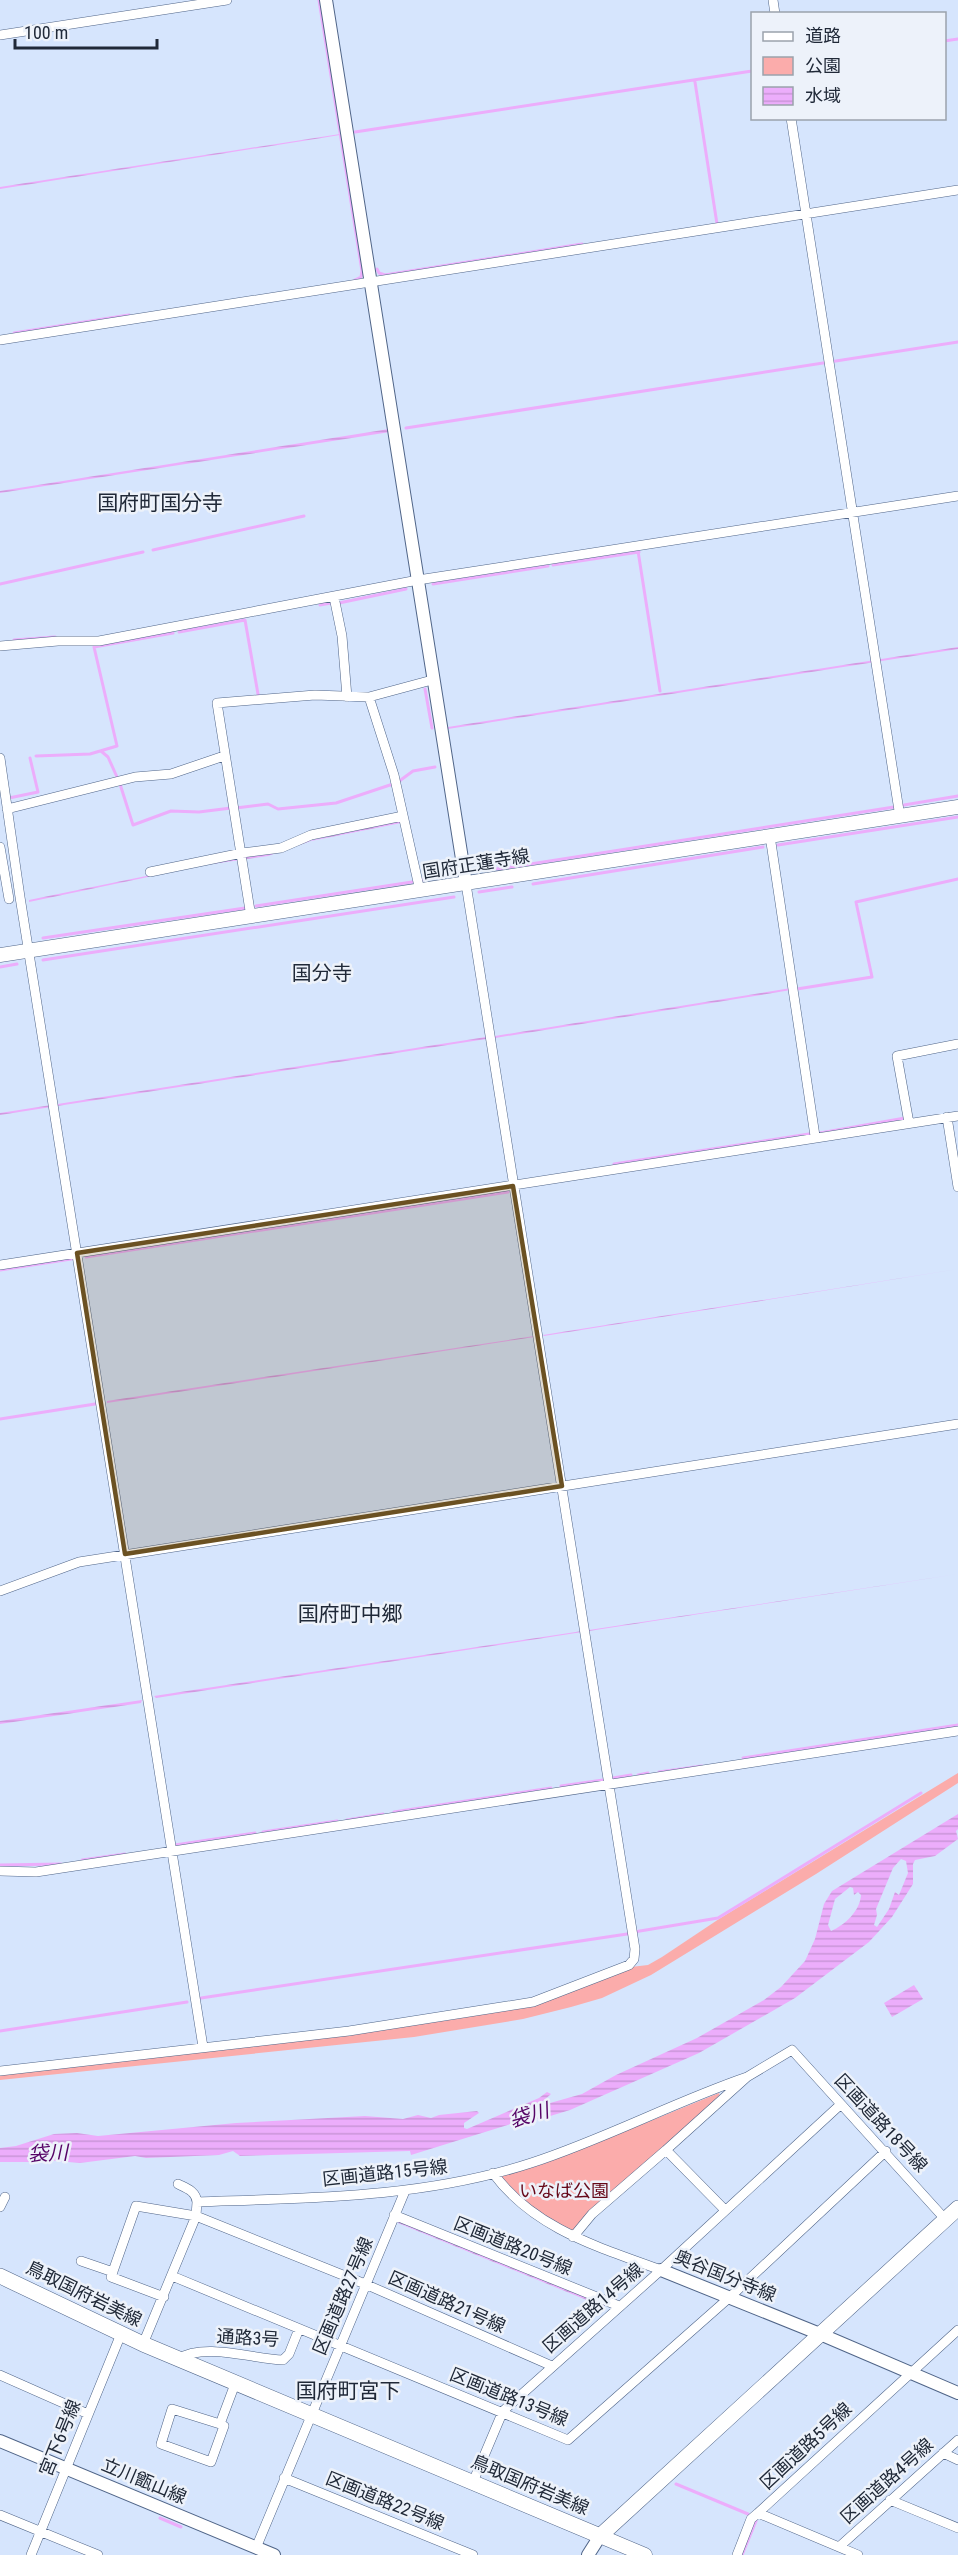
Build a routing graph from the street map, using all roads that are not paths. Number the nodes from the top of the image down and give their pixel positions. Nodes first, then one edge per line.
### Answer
1 (227, 0) edge
2 (326, 0) edge
3 (0, 35) edge
4 (791, 120) edge
5 (958, 190) edge
6 (806, 214) junction
7 (372, 282) junction
8 (0, 340) edge
9 (958, 496) edge
10 (853, 513) junction
11 (418, 580) junction
12 (334, 597) junction
13 (0, 646) edge
14 (432, 680) junction
15 (347, 697) junction
16 (369, 697) junction
17 (224, 756) junction
18 (0, 758) edge
19 (958, 807) edge
20 (7, 809) junction
21 (403, 816) junction
22 (900, 817) junction
23 (770, 836) junction
24 (0, 847) edge
25 (243, 853) junction
26 (150, 872) dead end
27 (466, 884) junction
28 (420, 891) junction
29 (20, 897) junction
30 (4, 899) edge
31 (251, 916) junction
32 (28, 951) junction
33 (0, 955) edge
34 (958, 1044) edge
35 (958, 1116) edge
36 (947, 1118) junction
37 (909, 1123) junction
38 (816, 1136) junction
39 (513, 1186) junction
40 (958, 1187) edge
41 (77, 1253) junction
42 (0, 1265) edge
43 (958, 1424) edge
44 (562, 1486) junction
45 (125, 1554) junction
46 (0, 1591) edge
47 (958, 1731) edge
48 (609, 1784) junction
49 (172, 1851) junction
50 (0, 1871) edge
51 (203, 2047) junction
52 (0, 2071) edge
53 (747, 2077) junction
54 (840, 2105) junction
55 (666, 2150) junction
56 (886, 2151) junction
57 (493, 2173) junction
58 (178, 2184) dead end
59 (405, 2191) junction
60 (4, 2197) dead end
61 (197, 2202) junction
62 (0, 2207) edge
63 (958, 2208) edge
64 (725, 2210) junction
65 (394, 2215) junction
66 (196, 2216) junction
67 (945, 2219) junction
68 (573, 2237) junction
69 (81, 2261) dead end
70 (661, 2270) junction
71 (113, 2272) junction
72 (0, 2276) edge
73 (172, 2276) junction
74 (365, 2284) junction
75 (164, 2297) junction
76 (730, 2297) junction
77 (619, 2307) junction
78 (299, 2329) junction
79 (958, 2330) edge
80 (121, 2334) junction
81 (820, 2334) junction
82 (143, 2344) junction
83 (340, 2346) junction
84 (178, 2360) junction
85 (552, 2366) junction
86 (910, 2373) junction
87 (0, 2375) edge
88 (235, 2384) junction
89 (958, 2393) edge
90 (503, 2411) junction
91 (88, 2414) junction
92 (310, 2417) junction
93 (220, 2424) junction
94 (0, 2440) edge
95 (958, 2440) edge
96 (943, 2453) junction
97 (958, 2460) edge
98 (65, 2468) junction
99 (284, 2478) junction
100 (473, 2482) junction
101 (890, 2500) junction
102 (758, 2513) junction
103 (0, 2515) edge
104 (958, 2528) edge
105 (41, 2531) junction
106 (600, 2536) junction
107 (839, 2547) junction
108 (256, 2548) junction
109 (32, 2555) edge
110 (98, 2555) edge
111 (274, 2555) edge
112 (473, 2555) edge
113 (588, 2555) edge
114 (645, 2555) edge
115 (737, 2555) edge
116 (858, 2555) edge

1 - 3 street
2 - 7 street
4 - 6 street
5 - 6 street
6 - 7 street
6 - 10 street
7 - 8 street
7 - 11 street
9 - 10 street
10 - 11 street
10 - 22 street
11 - 12 street
11 - 14 street
12 - 13 street
12 - 15 street
14 - 16 street
14 - 27 street
15 - 16 street
15 - 17 street
16 - 21 street
17 - 20 street
17 - 25 street
18 - 20 street
19 - 22 main road, 国府正蓮寺線
20 - 29 street
21 - 25 street
21 - 28 street
22 - 23 main road, 国府正蓮寺線
23 - 27 main road, 国府正蓮寺線
23 - 38 street
24 - 30 street
25 - 26 street
25 - 31 street
27 - 28 main road, 国府正蓮寺線
27 - 39 street
28 - 31 main road, 国府正蓮寺線
29 - 30 street
29 - 32 street
31 - 32 main road, 国府正蓮寺線
32 - 33 main road, 国府正蓮寺線
32 - 41 street
34 - 37 street
35 - 36 street
36 - 37 street
36 - 40 street
37 - 38 street
38 - 39 street
39 - 41 street
39 - 44 street
41 - 42 street
41 - 45 street
43 - 44 street
44 - 45 street
44 - 48 street
45 - 46 street
45 - 49 street
47 - 48 street
48 - 49 street
48 - 51 street
49 - 50 street
49 - 51 street
51 - 52 street
53 - 54 street, 区画道路18号線
53 - 55 street
53 - 57 street, 区画道路15号線
54 - 56 street, 区画道路18号線
54 - 64 street, 区画道路14号線
55 - 64 street
55 - 68 street
56 - 67 street, 区画道路18号線
56 - 76 street, 区画道路13号線
57 - 59 street, 区画道路15号線
57 - 68 street, 奥谷国分寺線
58 - 61 street
59 - 61 street, 区画道路15号線
59 - 65 street, 区画道路27号線
60 - 62 street
61 - 66 street
63 - 67 main road, 鳥取国府岩美線
64 - 70 street, 区画道路14号線
65 - 74 street, 区画道路27号線
65 - 77 street, 区画道路20号線
66 - 71 street, 区画道路21号線
66 - 73 street
66 - 74 street, 区画道路21号線
67 - 81 main road, 鳥取国府岩美線
68 - 70 street, 奥谷国分寺線
69 - 71 street
70 - 76 street, 奥谷国分寺線
70 - 77 street, 区画道路14号線
71 - 75 street
72 - 80 main road, 鳥取国府岩美線
73 - 75 street
73 - 78 street, 区画道路13号線
74 - 83 street, 区画道路27号線
74 - 85 street, 区画道路21号線
75 - 82 street
76 - 81 street, 奥谷国分寺線
76 - 90 street, 区画道路13号線
77 - 85 street, 区画道路14号線
78 - 83 street, 区画道路13号線
78 - 84 street, 通路3号
79 - 86 street, 区画道路5号線
80 - 82 main road, 鳥取国府岩美線
80 - 91 street, 宮下6号線
81 - 86 street, 奥谷国分寺線
81 - 106 main road, 鳥取国府岩美線
82 - 84 main road, 鳥取国府岩美線
83 - 90 street, 区画道路13号線
83 - 92 street, 区画道路27号線
84 - 88 main road, 鳥取国府岩美線
85 - 90 street, 区画道路14号線
86 - 89 street, 奥谷国分寺線
86 - 102 street, 区画道路5号線
87 - 91 street
88 - 92 main road, 鳥取国府岩美線
88 - 93 street
90 - 100 street, 区画道路14号線
91 - 98 street, 宮下6号線
92 - 99 street, 区画道路27号線
92 - 100 main road, 鳥取国府岩美線
93 - 93 street
94 - 98 street, 立川甑山線
95 - 96 street, 区画道路4号線
96 - 97 street
96 - 101 street, 区画道路4号線
98 - 105 street, 宮下6号線
98 - 108 street, 立川甑山線
99 - 108 street, 区画道路27号線
99 - 112 street, 区画道路22号線
100 - 106 main road, 鳥取国府岩美線
101 - 104 street
101 - 107 street, 区画道路4号線
102 - 107 street, 区画道路5号線
102 - 115 street
103 - 105 street
105 - 109 street, 宮下6号線
105 - 110 street
106 - 113 street
106 - 114 main road
107 - 116 street, 区画道路5号線
108 - 111 street, 立川甑山線

